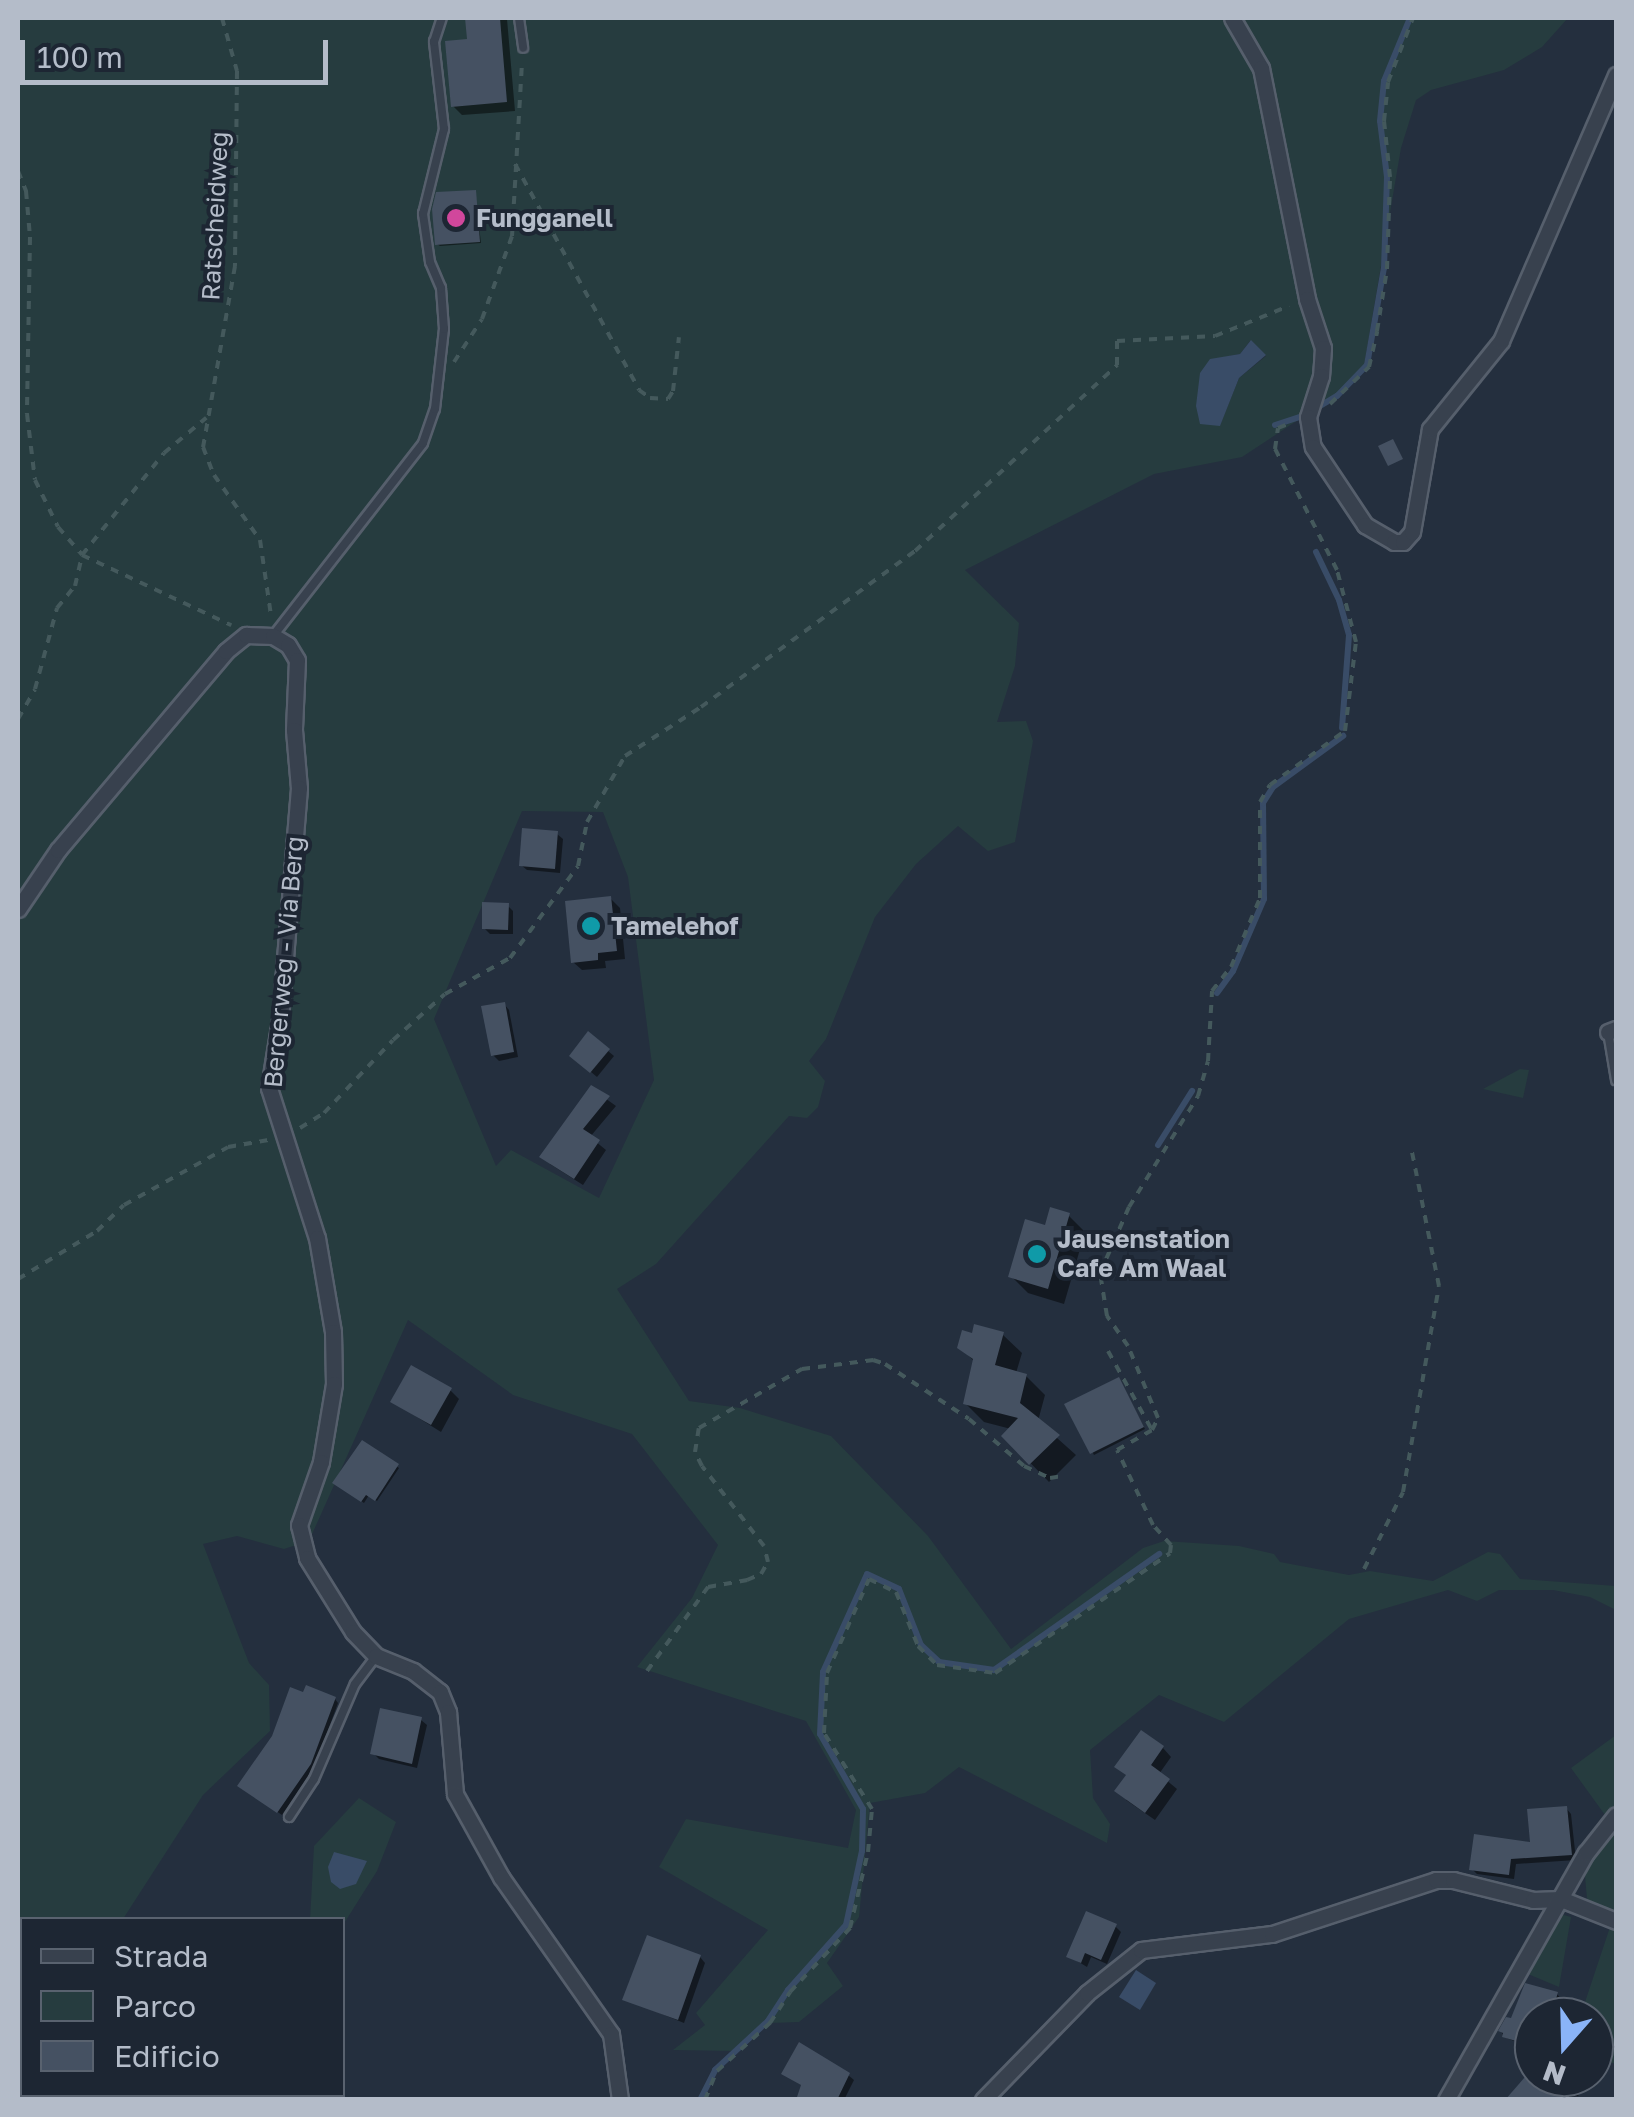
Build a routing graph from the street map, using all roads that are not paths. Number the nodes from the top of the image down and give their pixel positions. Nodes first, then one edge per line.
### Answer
1 (442, 18) edge
2 (519, 18) edge
3 (1232, 18) edge
4 (524, 48) road end
5 (1616, 76) edge
6 (273, 636) junction
7 (18, 909) edge
8 (1612, 1030) edge
9 (1616, 1080) edge
10 (376, 1656) junction
11 (1616, 1814) edge
12 (289, 1817) dead end
13 (1561, 1900) junction
14 (1616, 1921) edge
15 (620, 2100) edge
16 (983, 2100) edge
17 (1446, 2100) edge

1 - 6 lane
2 - 4 lane
3 - 5 street
6 - 7 street
6 - 10 street, Bergerweg - Via Berg
8 - 9 lane
10 - 12 lane
10 - 15 street, Bergerweg - Via Berg
11 - 13 street
13 - 14 street
13 - 16 street
13 - 17 street

